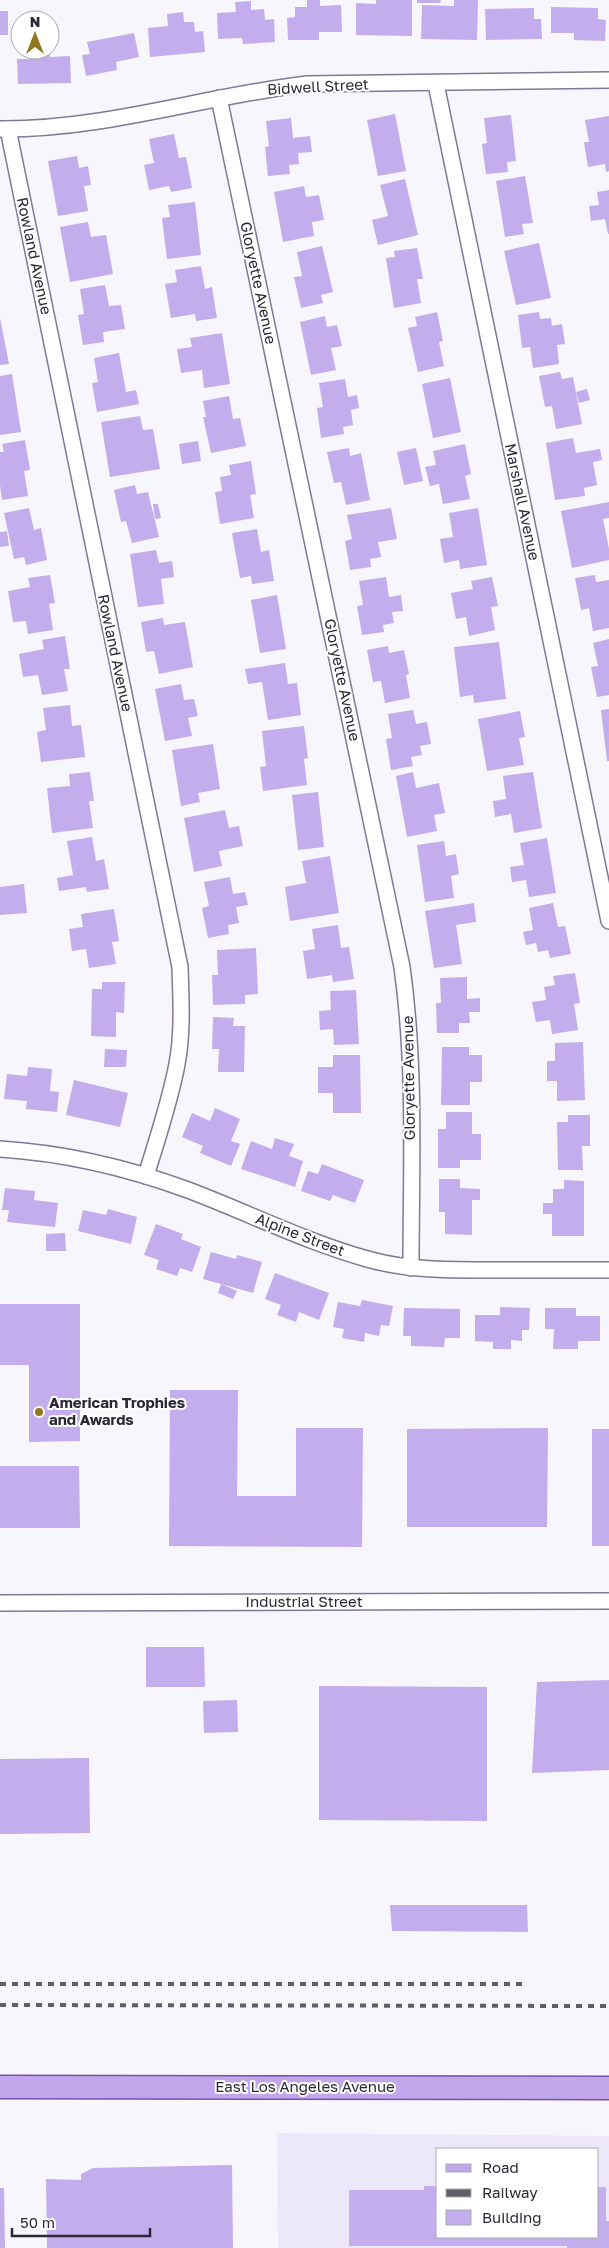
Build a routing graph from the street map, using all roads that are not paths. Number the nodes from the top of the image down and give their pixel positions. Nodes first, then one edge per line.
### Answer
1 (609, 80) edge
2 (436, 84) junction
3 (219, 98) junction
4 (4, 129) edge
5 (609, 921) edge
6 (0, 1149) edge
7 (146, 1176) junction
8 (411, 1268) junction
9 (609, 1270) edge
10 (609, 1601) edge
11 (0, 1603) edge
12 (0, 2087) edge
13 (609, 2088) edge

1 - 2 street, Bidwell Street
2 - 3 street, Bidwell Street
2 - 5 street, Marshall Avenue
3 - 4 street, Bidwell Street
3 - 8 street, Gloryette Avenue
4 - 7 street, Rowland Avenue
6 - 7 street, Alpine Street
7 - 8 street, Alpine Street
8 - 9 street, Alpine Street
10 - 11 street, Industrial Street
12 - 13 main road, East Los Angeles Avenue

